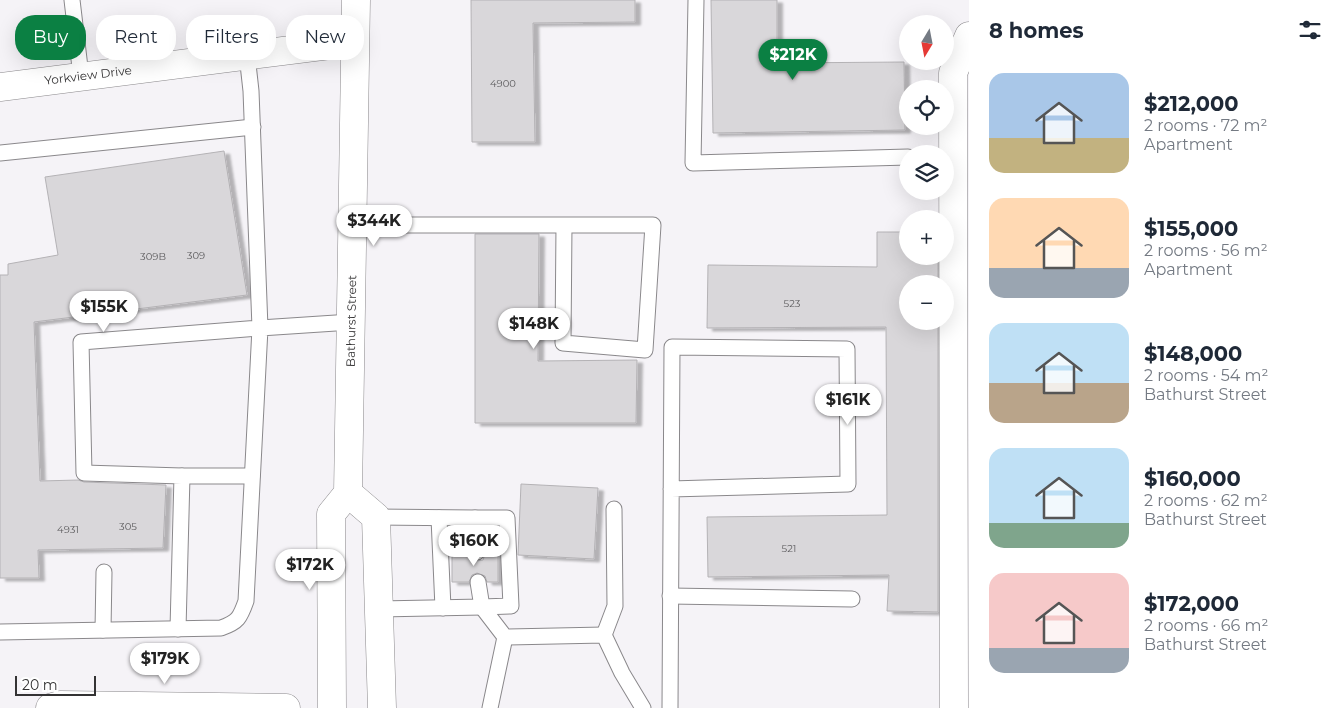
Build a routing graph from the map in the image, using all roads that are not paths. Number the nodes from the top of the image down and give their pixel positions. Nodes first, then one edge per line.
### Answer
1 (72, 0) edge
2 (356, 0) edge
3 (696, 0) edge
4 (355, 15) edge
5 (969, 36) edge
6 (214, 60) edge
7 (248, 60) edge
8 (354, 60) edge
9 (81, 76) junction
10 (0, 87) edge
11 (253, 127) junction
12 (950, 145) edge
13 (0, 153) edge
14 (899, 157) edge
15 (949, 200) edge
16 (353, 225) junction
17 (564, 225) junction
18 (351, 322) junction
19 (260, 328) junction
20 (182, 476) junction
21 (252, 476) junction
22 (671, 489) junction
23 (348, 493) junction
24 (614, 509) dead end
25 (376, 517) junction
26 (439, 518) junction
27 (476, 518) junction
28 (477, 552) dead end
29 (104, 572) dead end
30 (478, 582) dead end
31 (670, 596) junction
32 (852, 598) dead end
33 (482, 607) junction
34 (442, 608) junction
35 (379, 609) junction
36 (178, 629) junction
37 (103, 630) junction
38 (0, 632) edge
39 (604, 635) junction
40 (504, 636) junction
41 (50, 708) edge
42 (286, 708) edge
43 (332, 708) edge
44 (382, 708) edge
45 (490, 708) edge
46 (644, 708) edge
47 (670, 708) edge
48 (954, 708) edge

1 - 9 lane
2 - 4 main road, Bathurst Street
3 - 14 lane
5 - 12 main road
6 - 9 main road, Yorkview Drive
7 - 11 lane
8 - 16 main road, Bathurst Street
9 - 10 main road, Yorkview Drive
11 - 13 lane
11 - 19 lane
15 - 48 main road
16 - 17 lane
16 - 18 main road, Bathurst Street
17 - 17 lane
18 - 19 lane
18 - 23 main road, Bathurst Street
19 - 20 lane
19 - 21 lane
20 - 21 lane
20 - 36 lane
21 - 36 lane
22 - 22 lane
22 - 31 lane
23 - 25 main road
23 - 43 main road
24 - 39 lane
25 - 26 lane
25 - 35 main road
26 - 27 lane
26 - 34 lane
27 - 28 lane
27 - 33 lane
29 - 37 lane
30 - 33 lane
31 - 32 lane
31 - 47 lane
33 - 34 lane
33 - 40 lane
34 - 35 lane
35 - 44 main road
36 - 37 lane
37 - 38 lane
39 - 40 lane
39 - 46 lane
40 - 45 lane
41 - 42 main road

